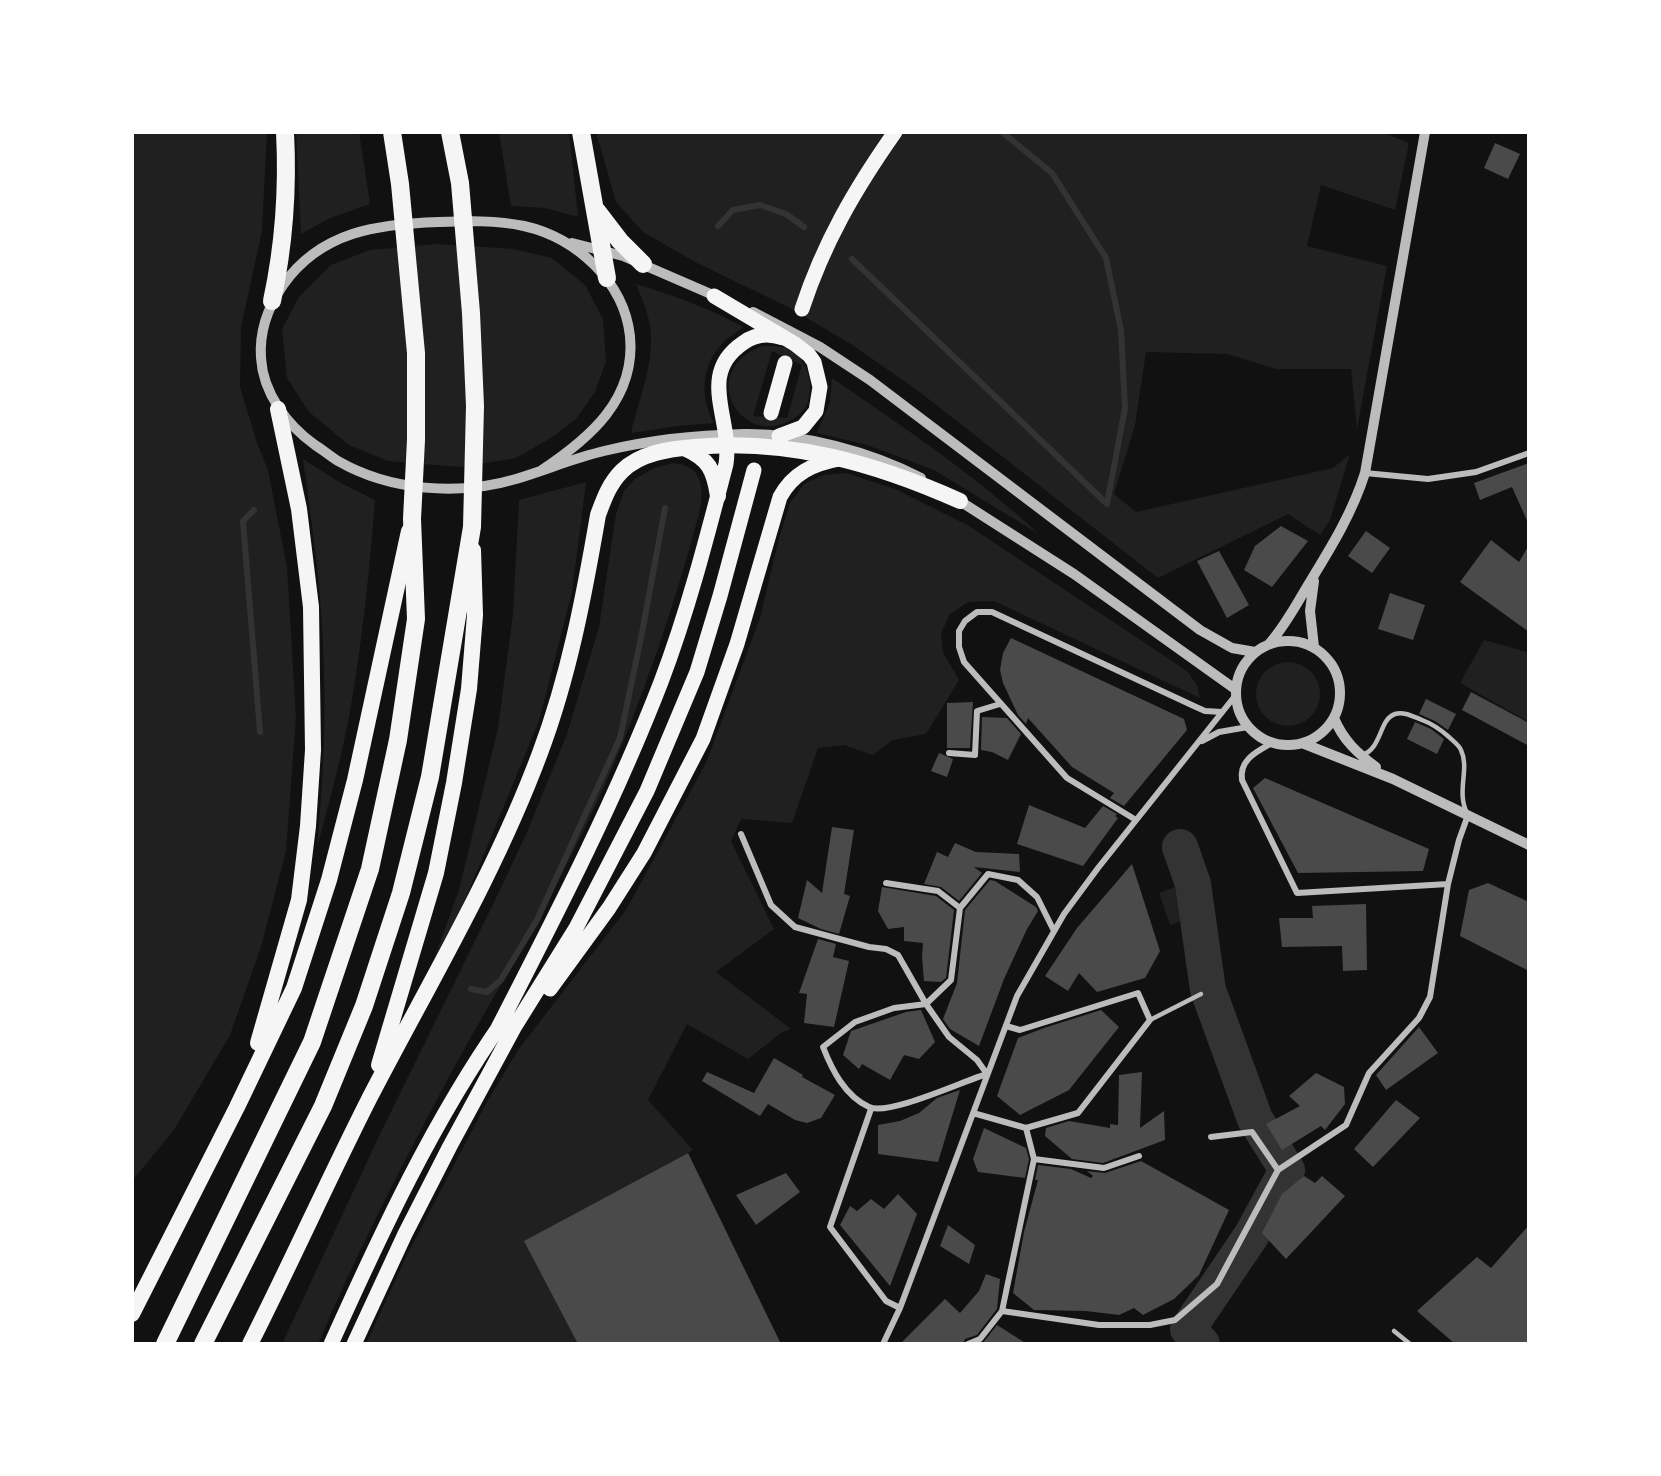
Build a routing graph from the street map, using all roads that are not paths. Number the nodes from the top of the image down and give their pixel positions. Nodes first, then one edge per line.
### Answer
1 (285, 132) edge
2 (392, 132) edge
3 (450, 132) edge
4 (581, 132) edge
5 (895, 132) edge
6 (1425, 132) edge
7 (1430, 132) edge
8 (1424, 146) junction
9 (594, 207) junction
10 (562, 241) junction
11 (602, 251) junction
12 (643, 264) junction
13 (607, 278) junction
14 (714, 296) junction
15 (272, 301) junction
16 (802, 309) dead end
17 (783, 338) junction
18 (785, 363) dead end
19 (278, 409) junction
20 (771, 413) dead end
21 (779, 436) junction
22 (727, 440) junction
23 (684, 448) junction
24 (1529, 453) edge
25 (841, 458) junction
26 (542, 470) junction
27 (754, 470) dead end
28 (1365, 473) junction
29 (718, 496) junction
30 (960, 501) junction
31 (412, 519) junction
32 (472, 527) junction
33 (1316, 572) junction
34 (1269, 644) junction
35 (1314, 647) junction
36 (1254, 652) junction
37 (1235, 692) junction
38 (1000, 704) junction
39 (1222, 712) junction
40 (1334, 718) junction
41 (1248, 727) junction
42 (1199, 743) junction
43 (1272, 743) junction
44 (1302, 743) junction
45 (949, 753) dead end
46 (1360, 756) junction
47 (1393, 779) junction
48 (1468, 815) junction
49 (1136, 820) junction
50 (741, 834) dead end
51 (1529, 845) edge
52 (603, 875) junction
53 (886, 883) dead end
54 (1448, 884) junction
55 (960, 908) junction
56 (1054, 931) junction
57 (1201, 994) dead end
58 (926, 1004) junction
59 (1150, 1020) junction
60 (516, 1026) junction
61 (1006, 1026) junction
62 (498, 1028) junction
63 (987, 1074) junction
64 (369, 1101) junction
65 (237, 1107) junction
66 (871, 1108) junction
67 (973, 1113) junction
68 (1026, 1128) junction
69 (1211, 1137) dead end
70 (1139, 1156) dead end
71 (1034, 1159) junction
72 (1278, 1170) junction
73 (900, 1308) junction
74 (1002, 1311) junction
75 (132, 1314) edge
76 (1394, 1331) dead end
77 (165, 1344) edge
78 (203, 1344) edge
79 (250, 1344) edge
80 (332, 1344) edge
81 (354, 1344) edge
82 (883, 1344) edge
83 (969, 1344) edge
84 (1410, 1344) edge

1 - 15 highway
2 - 31 highway
3 - 32 highway
4 - 9 highway
5 - 16 main road
6 - 8 street
7 - 8 street
8 - 28 street
9 - 11 highway
9 - 12 highway
10 - 11 street
10 - 13 street
10 - 15 street
11 - 12 street
11 - 13 highway
12 - 14 street
13 - 26 street
14 - 17 main road
14 - 36 street
15 - 19 street
17 - 21 main road
17 - 22 main road
18 - 20 main road
19 - 26 street
19 - 65 highway
21 - 22 street
21 - 30 street
22 - 23 highway
22 - 25 highway
22 - 26 street
22 - 29 main road
23 - 29 highway
23 - 64 highway
24 - 28 street
25 - 30 highway
25 - 60 main road
27 - 52 main road
28 - 33 street
29 - 62 main road
30 - 37 street
31 - 65 highway
31 - 77 highway
32 - 64 highway
32 - 78 highway
33 - 34 street
33 - 35 street
34 - 35 street
34 - 36 street
35 - 40 street
36 - 37 street
37 - 39 street
37 - 41 street
38 - 39 street
38 - 45 street
38 - 49 street
39 - 42 street
40 - 44 street
40 - 46 street
41 - 42 street
41 - 43 street
42 - 49 street
43 - 44 street
43 - 54 street
44 - 47 street
46 - 47 street
46 - 48 lane
47 - 48 street
48 - 51 street
48 - 54 street
49 - 56 street
50 - 58 street
52 - 60 main road
52 - 62 main road
53 - 55 street
54 - 72 street
55 - 56 street
55 - 58 street
56 - 61 street
57 - 59 lane
58 - 63 street
58 - 66 street
59 - 61 street
59 - 68 street
60 - 81 main road
61 - 63 street
62 - 80 main road
63 - 66 street
63 - 67 street
64 - 79 highway
65 - 75 highway
66 - 73 street
67 - 68 street
67 - 73 street
68 - 71 street
69 - 72 street
70 - 71 street
71 - 74 street
72 - 74 street
73 - 82 street
74 - 83 street
76 - 84 lane

